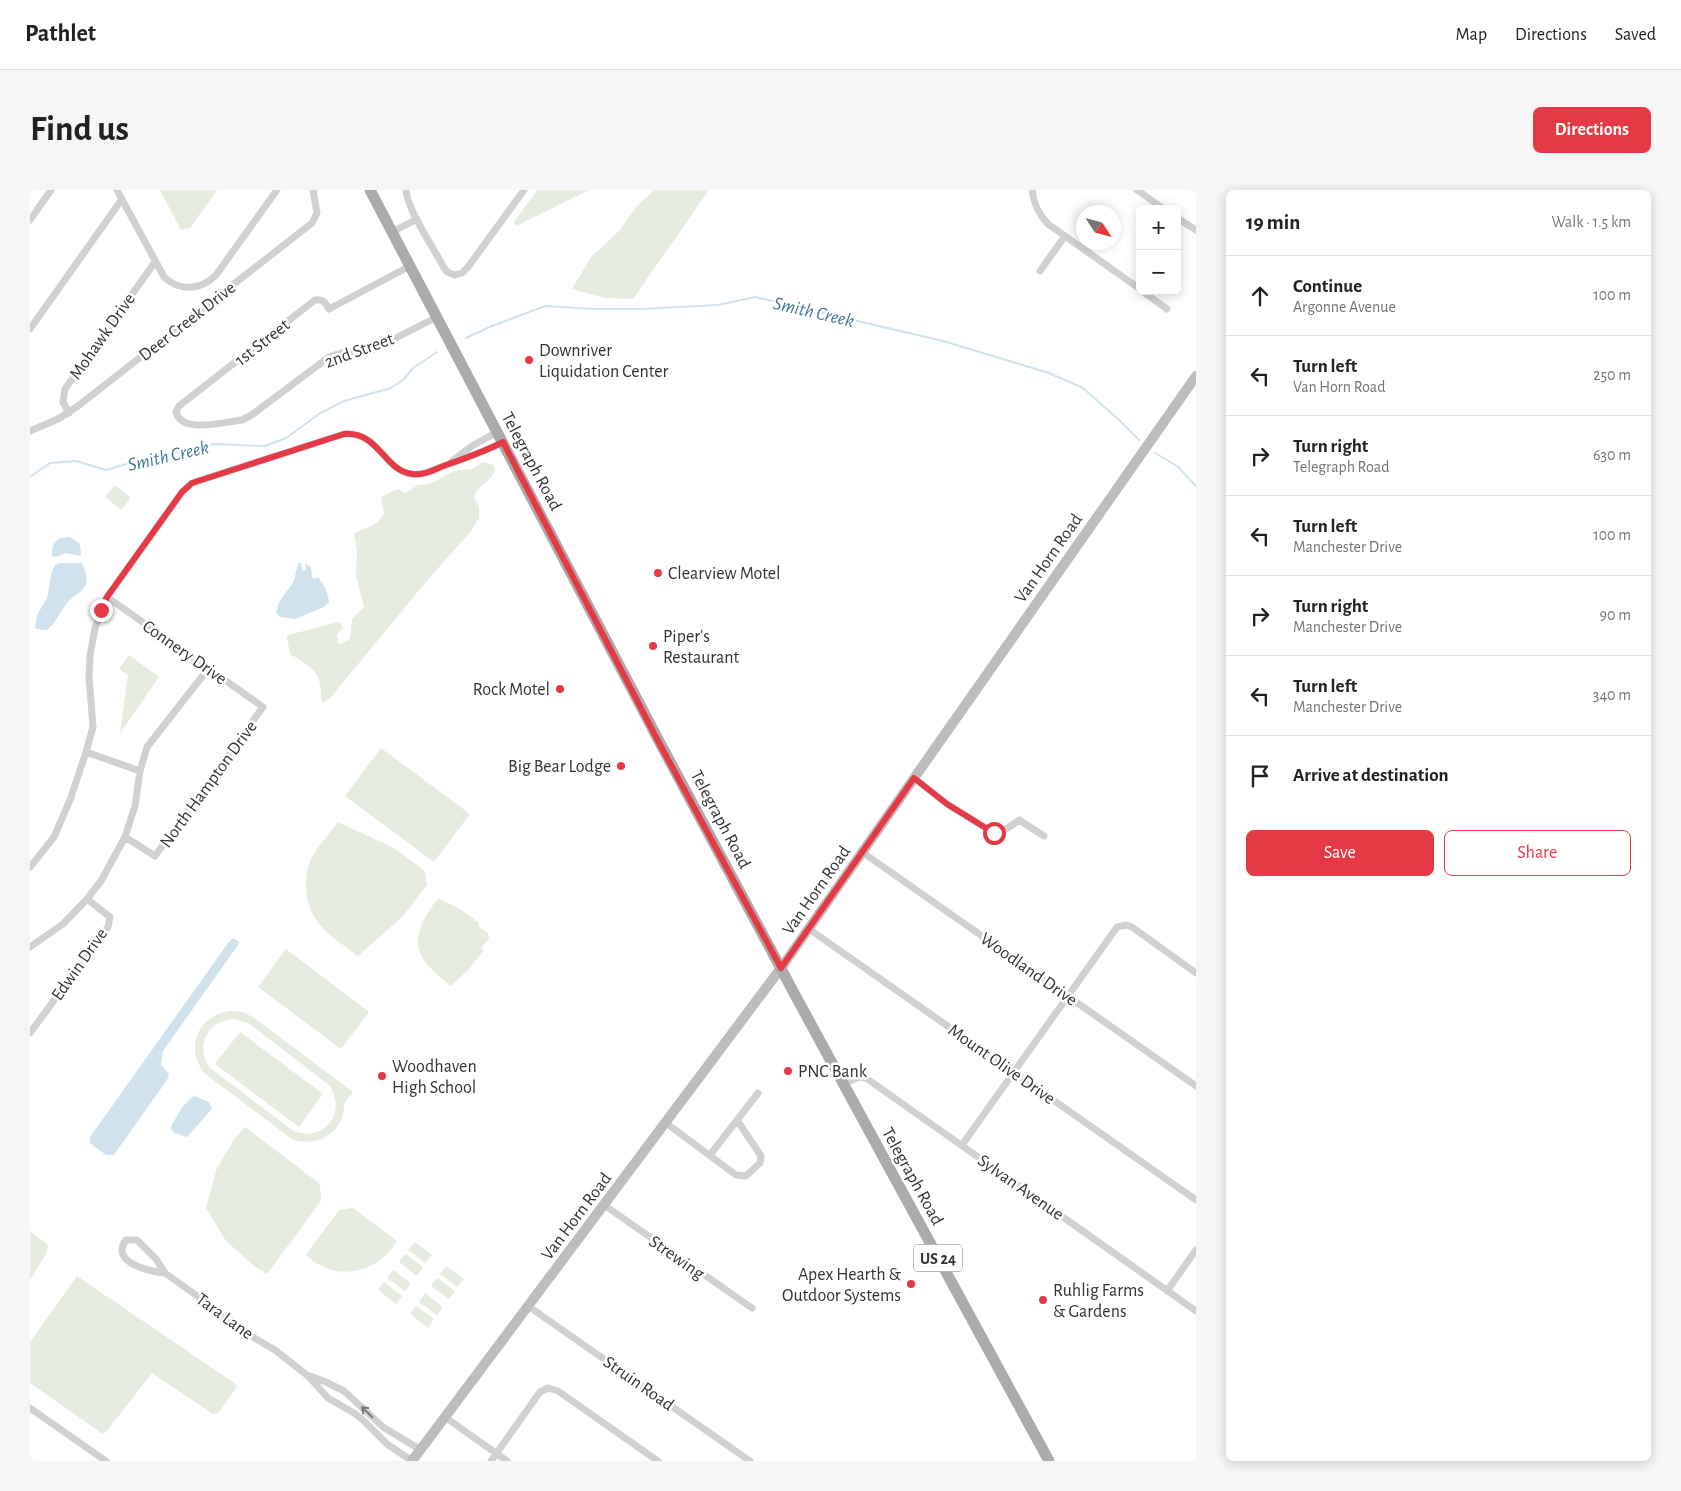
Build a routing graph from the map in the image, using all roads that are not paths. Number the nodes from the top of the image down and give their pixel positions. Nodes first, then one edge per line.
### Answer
1 (51, 190) edge
2 (117, 190) edge
3 (277, 190) edge
4 (313, 190) edge
5 (370, 190) edge
6 (406, 190) edge
7 (524, 190) edge
8 (1032, 190) edge
9 (1137, 190) edge
10 (1147, 193) edge
11 (122, 199) junction
12 (1160, 205) edge
13 (417, 219) junction
14 (30, 220) edge
15 (1181, 221) edge
16 (1196, 230) edge
17 (392, 232) junction
18 (1065, 236) junction
19 (155, 262) junction
20 (410, 266) junction
21 (1040, 271) dead end
22 (1136, 286) edge
23 (1148, 295) edge
24 (1167, 309) dead end
25 (437, 317) junction
26 (30, 329) edge
27 (1196, 376) edge
28 (69, 413) junction
29 (236, 421) joint
30 (30, 431) edge
31 (497, 432) junction
32 (503, 442) junction
33 (448, 464) junction
34 (107, 597) junction
35 (208, 669) junction
36 (263, 706) joint
37 (86, 752) junction
38 (140, 771) junction
39 (914, 778) junction
40 (1044, 836) dead end
41 (125, 837) junction
42 (862, 852) junction
43 (30, 867) edge
44 (87, 899) junction
45 (808, 929) junction
46 (30, 948) edge
47 (781, 968) junction
48 (1196, 973) edge
49 (1067, 996) junction
50 (32, 1025) edge
51 (30, 1033) edge
52 (1013, 1072) junction
53 (843, 1084) junction
54 (1196, 1086) edge
55 (758, 1093) dead end
56 (737, 1120) junction
57 (666, 1123) junction
58 (962, 1145) junction
59 (710, 1156) junction
60 (1196, 1200) edge
61 (604, 1205) junction
62 (1196, 1250) edge
63 (165, 1273) junction
64 (1168, 1291) junction
65 (528, 1306) junction
66 (752, 1308) dead end
67 (1196, 1311) edge
68 (308, 1376) junction
69 (355, 1400) junction
70 (30, 1408) edge
71 (347, 1410) junction
72 (445, 1418) junction
73 (383, 1427) junction
74 (377, 1436) junction
75 (421, 1450) junction
76 (496, 1454) junction
77 (106, 1461) edge
78 (412, 1461) edge
79 (491, 1461) edge
80 (507, 1461) edge
81 (658, 1461) edge
82 (750, 1461) edge
83 (1049, 1461) edge

1 - 14 street
2 - 11 street
3 - 19 street
4 - 28 street, Deer Creek Drive
5 - 17 main road, Telegraph Road / US 24
6 - 13 street
7 - 13 street
8 - 18 street
9 - 10 street
10 - 12 street
11 - 19 street
11 - 26 street
13 - 17 street
15 - 16 street
17 - 20 main road, Telegraph Road / US 24
18 - 21 street
18 - 22 street
19 - 28 street, Mohawk Drive
20 - 25 main road, Telegraph Road / US 24
20 - 29 street, 1st Street
23 - 24 street
25 - 29 street, 2nd Street
25 - 31 main road, Telegraph Road / US 24
27 - 39 street, Van Horn Road
28 - 30 street, Deer Creek Drive
31 - 32 main road, Telegraph Road / US 24
31 - 33 street
32 - 33 street
32 - 47 main road, Telegraph Road / US 24
33 - 34 street
34 - 35 street, Connery Drive
34 - 37 street
35 - 36 street, Connery Drive
35 - 38 street
36 - 41 street, North Hampton Drive
37 - 38 street
37 - 43 street
38 - 41 street
39 - 40 street
39 - 42 street, Van Horn Road
41 - 44 street
42 - 45 street, Van Horn Road
42 - 49 street, Woodland Drive
44 - 46 street
44 - 50 street, Edwin Drive
45 - 47 street, Van Horn Road
45 - 52 street, Mount Olive Drive
47 - 53 main road, Telegraph Road / US 24
47 - 57 street, Van Horn Road
48 - 49 street
49 - 52 street
49 - 54 street, Woodland Drive
50 - 51 street, Edwin Drive
52 - 58 street
52 - 60 street, Mount Olive Drive
53 - 58 street, Sylvan Avenue
53 - 83 main road, Telegraph Road / US 24
55 - 56 street
56 - 59 street
56 - 59 street
57 - 59 street
57 - 61 street, Van Horn Road
58 - 64 street, Sylvan Avenue
61 - 65 street, Van Horn Road
61 - 66 street, Strewing
62 - 64 street
63 - 63 street, Tara Lane
63 - 68 street, Tara Lane
64 - 67 street, Sylvan Avenue
65 - 72 street, Van Horn Road
65 - 82 street, Struin Road
68 - 69 street, Tara Lane
68 - 71 street, Tara Lane
69 - 71 street
73 -> 69 street, Tara Lane
70 - 77 street
71 - 74 street, Tara Lane
72 - 75 street, Van Horn Road
72 - 76 street
73 - 74 street
73 - 75 street, Tara Lane
74 - 78 street, Tara Lane
75 - 78 street, Van Horn Road
76 - 79 street
76 - 80 street
76 - 81 street

